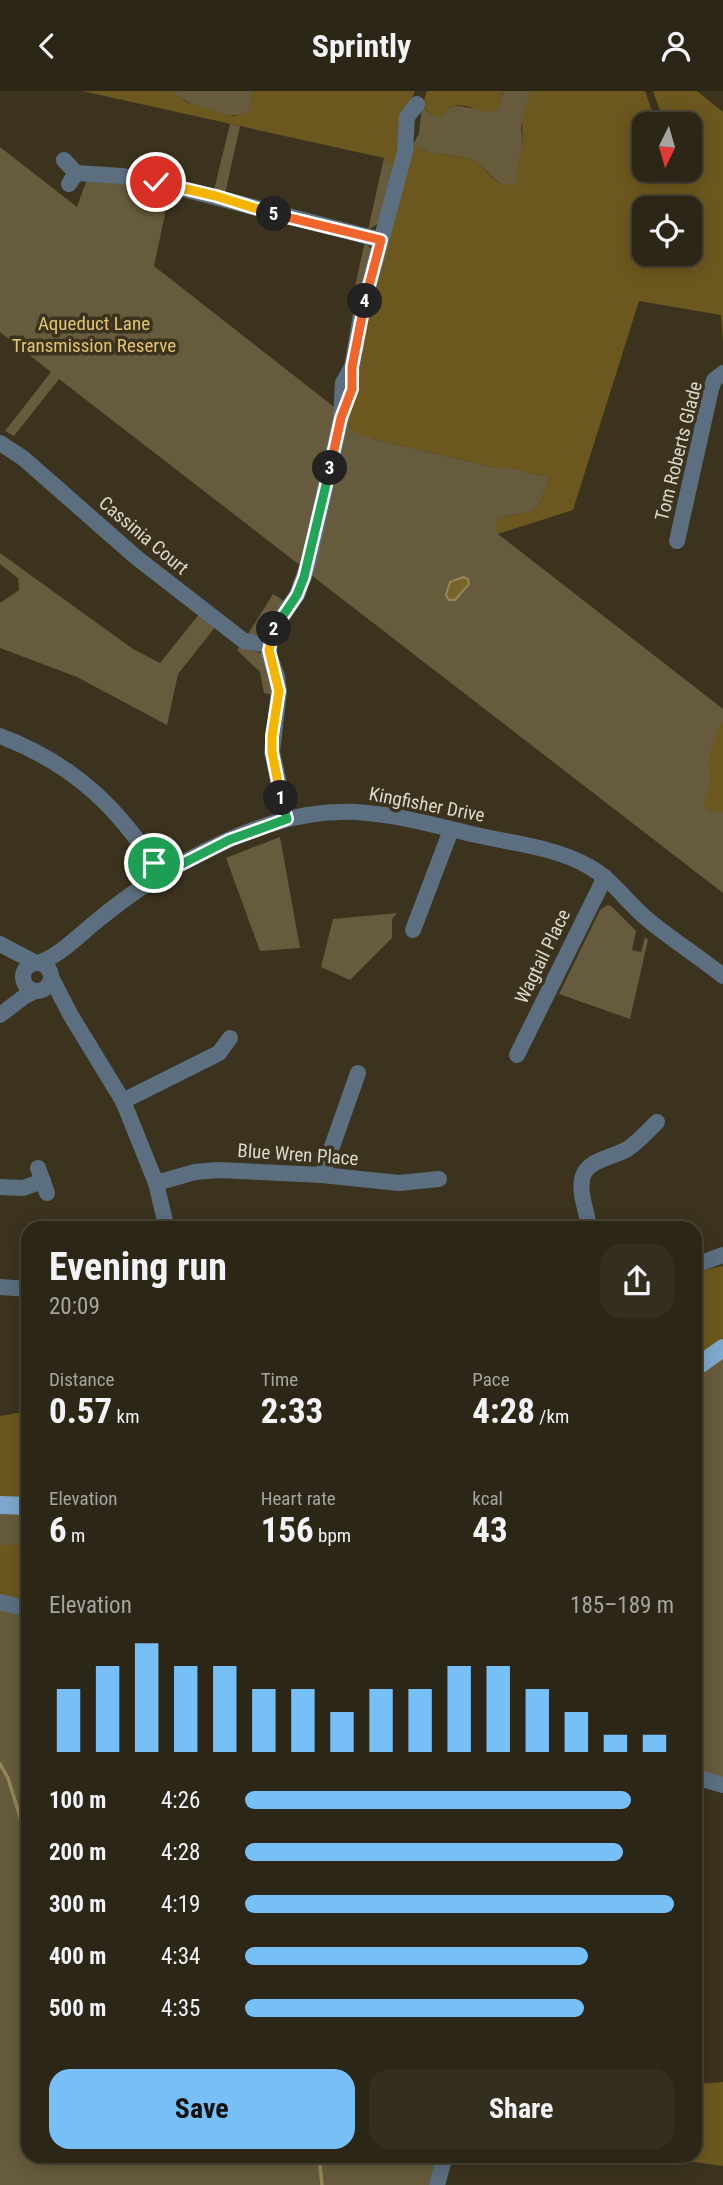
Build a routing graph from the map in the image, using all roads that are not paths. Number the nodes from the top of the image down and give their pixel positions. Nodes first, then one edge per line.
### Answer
1 (419, 97) edge
2 (64, 160) dead end
3 (381, 240) junction
4 (723, 373) edge
5 (0, 443) edge
6 (677, 544) dead end
7 (269, 645) junction
8 (0, 736) edge
9 (287, 819) junction
10 (451, 830) junction
11 (162, 874) junction
12 (605, 877) junction
13 (413, 930) dead end
14 (71, 942) junction
15 (0, 944) edge
16 (37, 963) junction
17 (51, 976) junction
18 (723, 976) edge
19 (23, 977) junction
20 (37, 991) junction
21 (1, 1014) edge
22 (70, 1014) junction
23 (230, 1038) dead end
24 (517, 1055) dead end
25 (358, 1073) dead end
26 (123, 1101) junction
27 (657, 1122) dead end
28 (322, 1175) junction
29 (439, 1179) dead end
30 (43, 1181) dead end
31 (156, 1183) junction
32 (0, 1187) edge
33 (165, 1221) edge
34 (587, 1221) edge
35 (0, 1287) edge
36 (21, 1288) edge
37 (723, 1347) edge
38 (702, 1364) edge
39 (0, 1505) edge
40 (21, 1506) edge
41 (0, 1602) edge
42 (21, 1607) edge
43 (702, 1779) edge
44 (723, 1785) edge
45 (443, 2163) edge
46 (437, 2185) edge

1 - 3 street
2 - 3 street
3 - 7 street
4 - 6 street, Tom Roberts Glade
5 - 7 street, Cassinia Court
7 - 9 street
8 - 11 street
9 - 10 street, Kingfisher Drive
9 - 11 street, Kingfisher Drive
10 - 12 street, Kingfisher Drive
10 - 13 street
11 - 14 street, Kingfisher Drive
12 - 18 street, Kingfisher Drive
12 - 24 street, Wagtail Place
14 - 16 street, Kingfisher Drive
14 - 17 street, Kingfisher Drive
15 - 16 street
15 - 19 street
16 - 17 street
16 - 19 street
17 - 20 street
17 - 22 street
19 - 20 street
19 - 21 street
20 - 21 street
20 - 22 street
22 - 26 street
23 - 26 street
25 - 28 street
26 - 31 street
27 - 34 street
28 - 29 street, Blue Wren Place
28 - 31 street, Blue Wren Place
30 - 32 street
31 - 33 street
35 - 36 street
37 - 38 main road
39 - 40 main road
41 - 42 street
43 - 44 street
45 - 46 street

